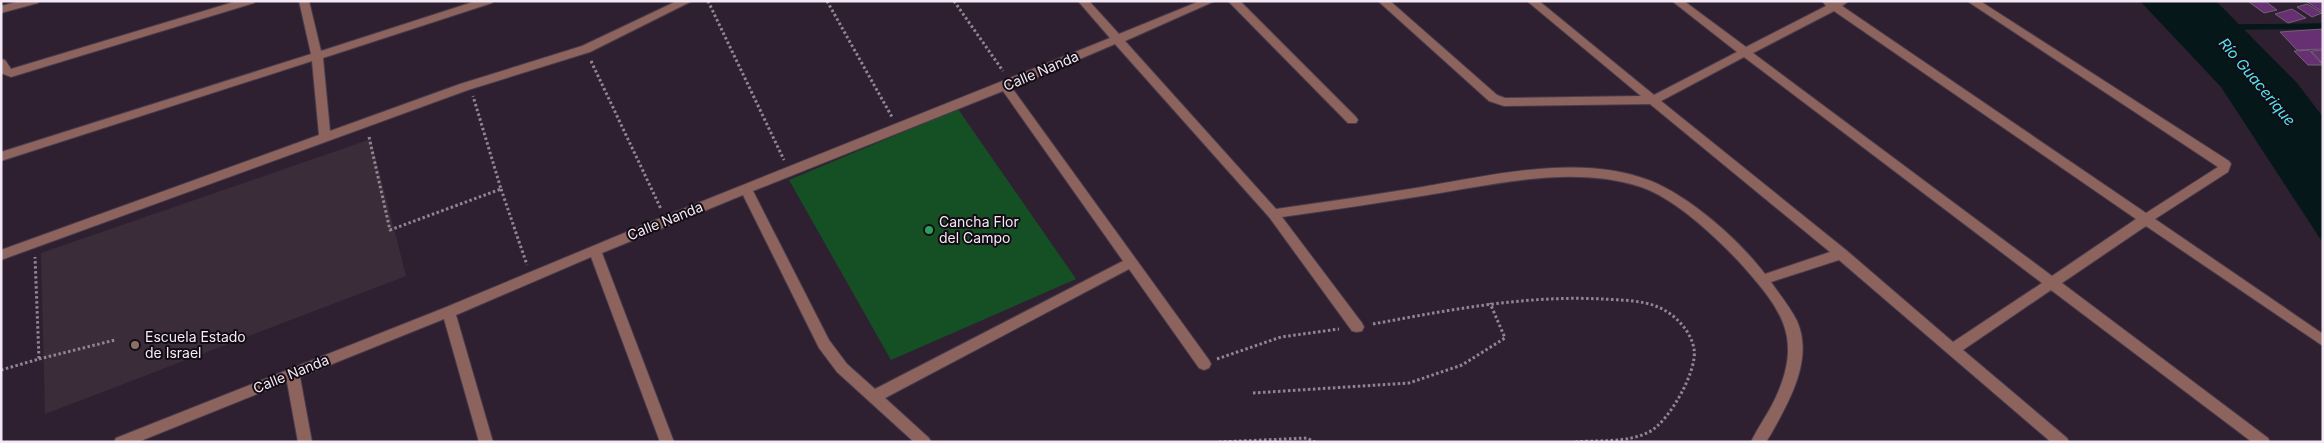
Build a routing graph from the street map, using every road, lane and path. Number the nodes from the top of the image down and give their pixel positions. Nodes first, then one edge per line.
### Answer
1 (34, 1) edge
2 (250, 1) edge
3 (304, 1) edge
4 (488, 1) edge
5 (687, 1) edge
6 (708, 1) edge
7 (827, 1) edge
8 (954, 1) edge
9 (1083, 1) edge
10 (1233, 1) edge
11 (1383, 1) edge
12 (1532, 1) edge
13 (1677, 1) edge
14 (1972, 1) edge
15 (1204, 2) edge
16 (1835, 3) edge
17 (1, 10) edge
18 (1115, 39) junction
19 (586, 49) junction
20 (1746, 52) junction
21 (317, 57) junction
22 (1, 63) edge
23 (1009, 85) junction
24 (470, 86) junction
25 (1653, 100) junction
26 (1352, 120) dead end
27 (366, 124) junction
28 (898, 128) junction
29 (325, 139) junction
30 (1, 156) edge
31 (789, 171) junction
32 (746, 189) junction
33 (501, 190) junction
34 (1273, 214) junction
35 (2144, 219) junction
36 (667, 221) junction
37 (34, 244) junction
38 (595, 250) junction
39 (1841, 254) junction
40 (1, 256) edge
41 (1132, 262) junction
42 (531, 277) junction
43 (1763, 280) junction
44 (2052, 284) junction
45 (1490, 303) junction
46 (449, 312) junction
47 (1357, 327) junction
48 (115, 340) dead end
49 (2323, 341) edge
50 (1953, 349) junction
51 (39, 359) junction
52 (1204, 364) joint
53 (1, 370) edge
54 (292, 374) junction
55 (1253, 393) dead end
56 (875, 396) junction
57 (121, 442) edge
58 (305, 442) edge
59 (486, 442) edge
60 (667, 442) edge
61 (924, 442) edge
62 (1219, 442) edge
63 (1315, 442) edge
64 (1574, 442) edge
65 (1758, 442) edge
66 (2062, 442) edge
67 (2263, 442) edge

1 - 17 street
2 - 22 street
3 - 21 street
4 - 21 street
5 - 19 street
6 - 31 path
7 - 28 path
8 - 23 path
9 - 18 street
10 - 26 street
11 - 25 street
12 - 25 street
13 - 20 street
14 - 35 street
15 - 18 street, Calle Nanda
16 - 20 street
16 - 35 street
18 - 23 street, Calle Nanda
18 - 34 street
19 - 24 street
19 - 36 path
20 - 25 street
20 - 44 street
21 - 29 street
21 - 30 street
23 - 28 street, Calle Nanda
23 - 41 street
24 - 27 street
24 - 33 path
25 - 39 street
27 - 29 street
27 - 33 path
28 - 31 street, Calle Nanda
29 - 37 street
31 - 32 street, Calle Nanda
32 - 36 street, Calle Nanda
32 - 56 street
33 - 42 path
34 - 43 street
34 - 47 street
35 - 44 street
35 - 49 street
36 - 38 street, Calle Nanda
37 - 40 street
37 - 51 path
38 - 42 street, Calle Nanda
38 - 60 street
39 - 43 street
39 - 50 street
41 - 52 street
41 - 56 street
42 - 46 street, Calle Nanda
43 - 65 street
44 - 50 street
44 - 67 street
45 - 47 path
45 - 55 path
45 - 64 path
46 - 54 street, Calle Nanda
46 - 59 street
47 - 52 path
48 - 51 path
50 - 66 street
51 - 53 path
54 - 57 street, Calle Nanda
54 - 58 street
56 - 61 street
62 - 63 path

